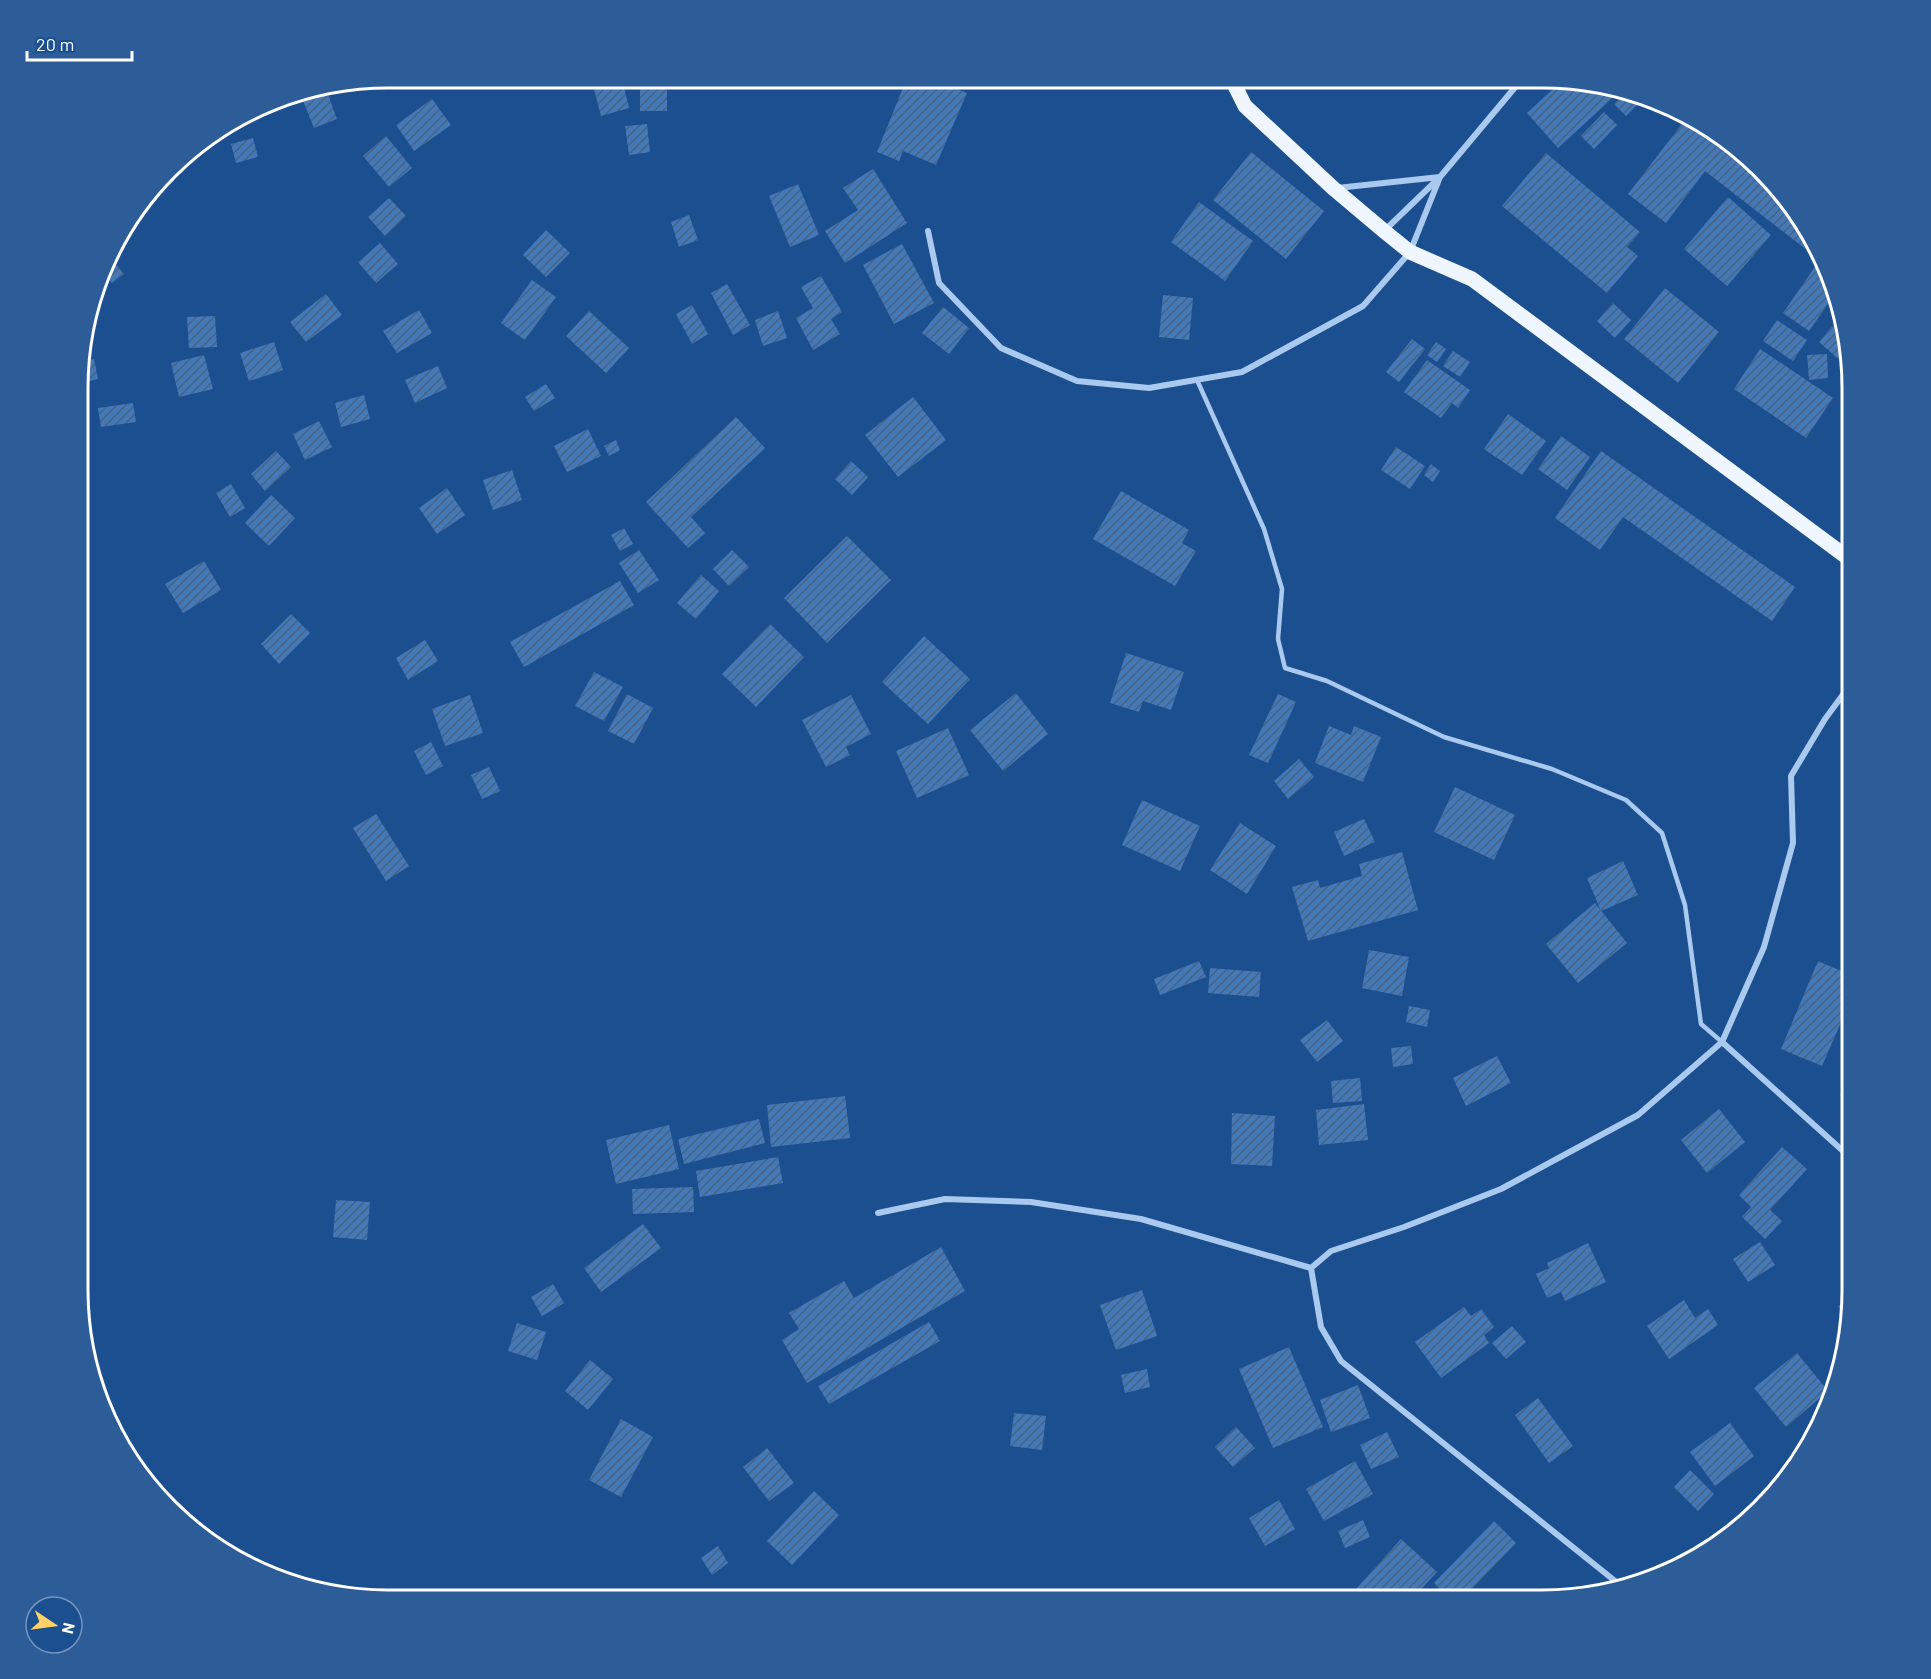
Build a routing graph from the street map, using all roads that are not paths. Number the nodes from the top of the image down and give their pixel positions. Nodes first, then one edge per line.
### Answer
1 (1236, 88) edge
2 (1514, 88) edge
3 (1440, 177) junction
4 (1333, 188) junction
5 (928, 231) dead end
6 (1384, 231) junction
7 (1410, 252) junction
8 (1197, 380) junction
9 (1842, 554) edge
10 (1842, 695) edge
11 (1722, 1042) junction
12 (1842, 1150) edge
13 (878, 1213) dead end
14 (1311, 1268) junction
15 (1615, 1581) edge

1 - 4 main road
2 - 3 street
3 - 4 street
3 - 6 street
3 - 7 street
4 - 6 main road
5 - 8 street
6 - 7 main road
7 - 8 street
7 - 9 main road
8 - 11 lane
10 - 11 street
11 - 12 street
11 - 14 street
13 - 14 street
14 - 15 street

